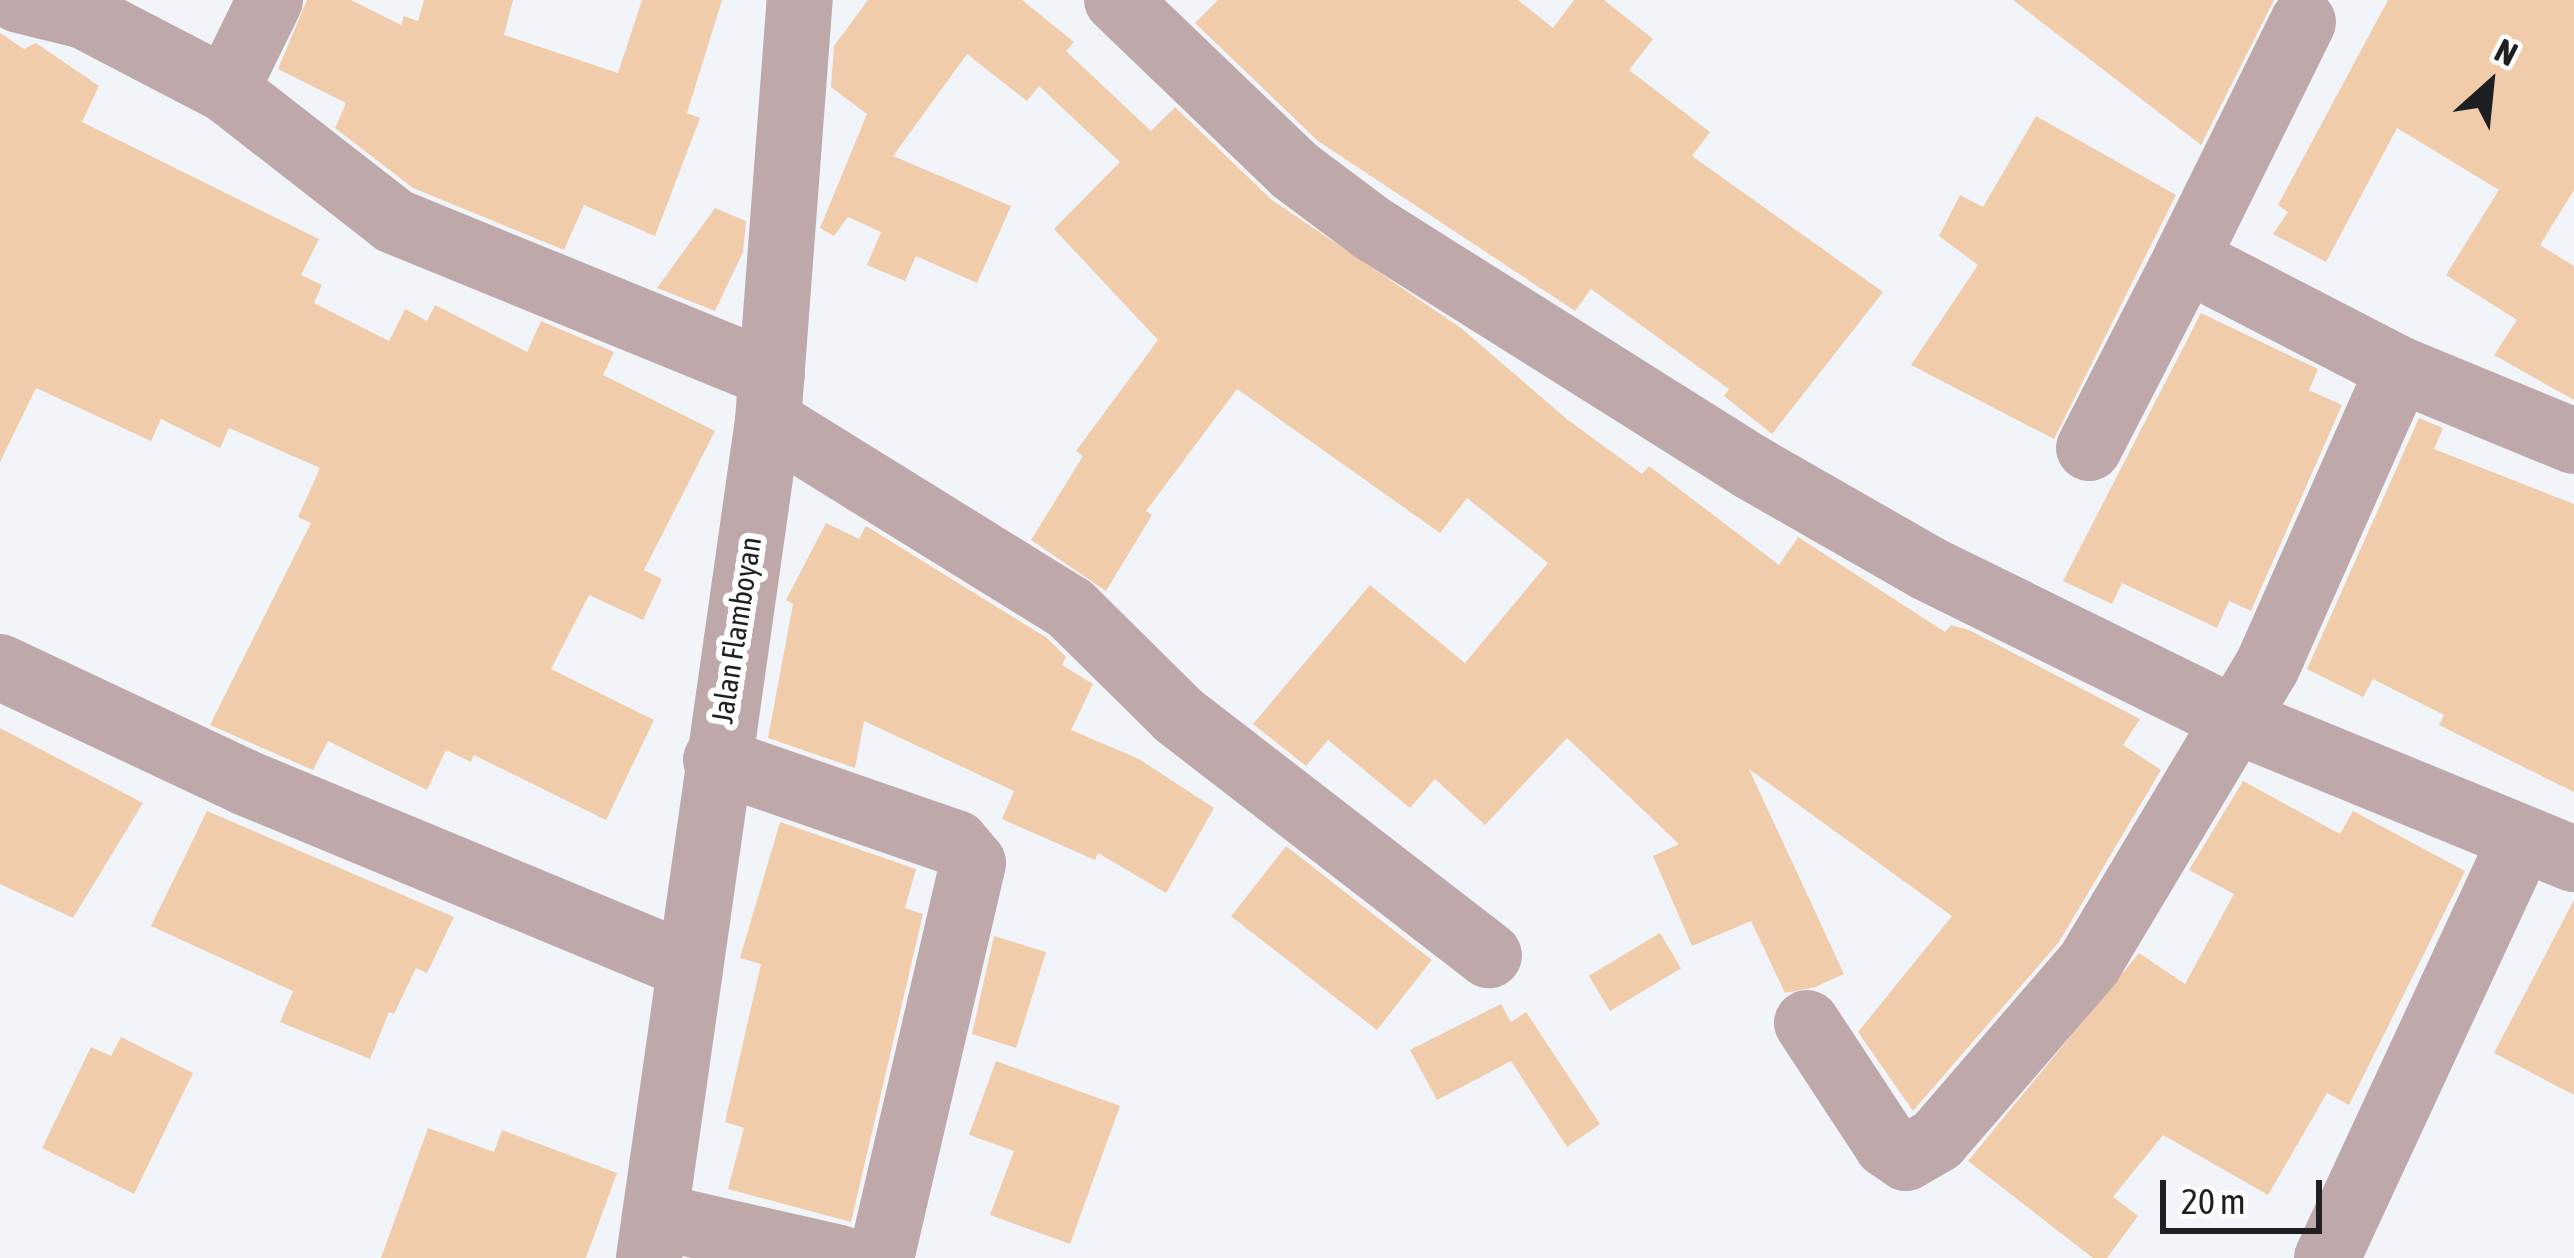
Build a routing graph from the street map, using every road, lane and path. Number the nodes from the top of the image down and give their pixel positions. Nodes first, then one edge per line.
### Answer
1 (19, 0) edge
2 (271, 0) edge
3 (800, 0) edge
4 (1117, 0) edge
5 (2303, 22) dead end
6 (226, 90) junction
7 (2186, 259) junction
8 (2398, 368) junction
9 (770, 398) junction
10 (2574, 441) edge
11 (2089, 448) dead end
12 (0, 667) edge
13 (2233, 718) junction
14 (716, 760) junction
15 (2547, 851) edge
16 (1489, 955) dead end
17 (686, 965) junction
18 (1807, 1023) dead end
19 (652, 1237) edge
20 (838, 1258) edge
21 (881, 1258) edge
22 (2327, 1258) edge

1 - 6 street
2 - 6 street
3 - 9 street, Jalan Flamboyan
4 - 13 street
5 - 7 street
6 - 9 street
7 - 8 street
7 - 11 street
8 - 10 street
8 - 13 street
9 - 14 street, Jalan Flamboyan
9 - 16 street
12 - 17 street
13 - 15 street
13 - 18 street
14 - 17 street, Jalan Flamboyan
14 - 21 street
15 - 22 street
17 - 19 street, Jalan Flamboyan
19 - 20 street

